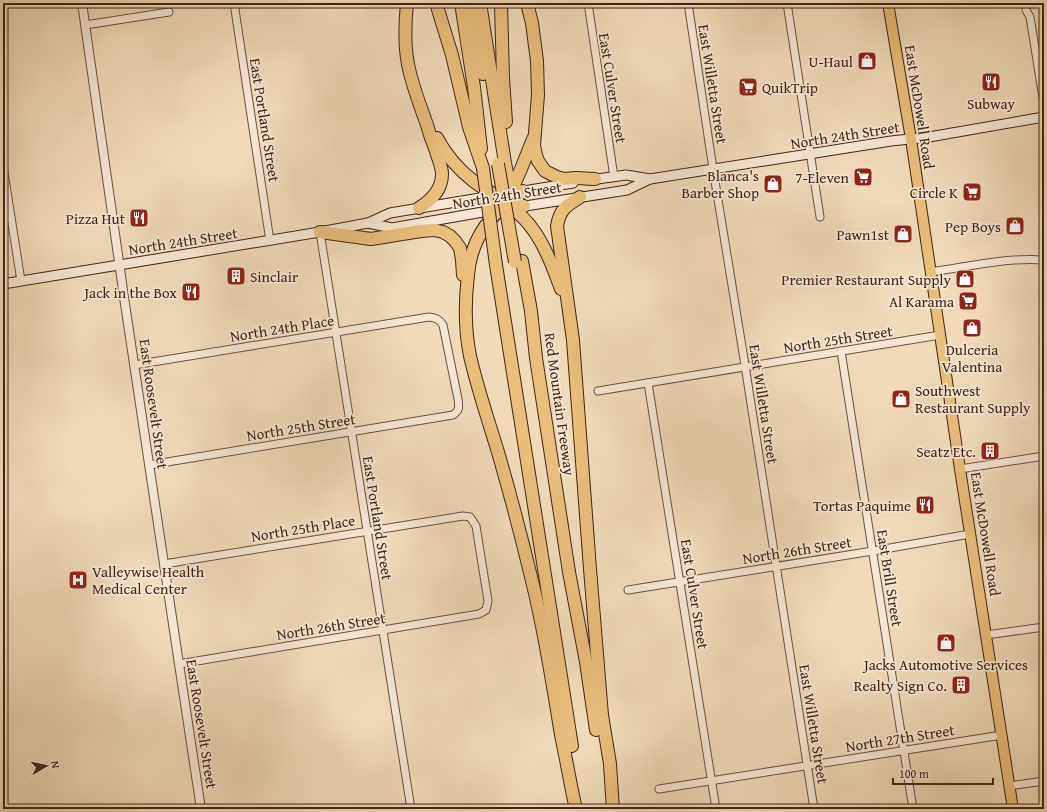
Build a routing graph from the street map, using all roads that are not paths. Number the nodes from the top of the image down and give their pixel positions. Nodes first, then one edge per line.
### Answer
1 (82, 3) edge
2 (234, 3) edge
3 (407, 3) edge
4 (434, 3) edge
5 (461, 3) edge
6 (471, 3) edge
7 (480, 3) edge
8 (501, 3) edge
9 (527, 3) edge
10 (588, 3) edge
11 (688, 3) edge
12 (787, 3) edge
13 (888, 3) edge
14 (1026, 10) dead end
15 (169, 12) dead end
16 (85, 25) junction
17 (1044, 104) edge
18 (423, 113) junction
19 (1044, 117) edge
20 (534, 134) junction
21 (911, 139) junction
22 (810, 154) junction
23 (504, 163) junction
24 (3, 166) edge
25 (483, 168) junction
26 (713, 169) junction
27 (614, 177) junction
28 (595, 179) junction
29 (650, 179) junction
30 (523, 192) joint
31 (580, 197) junction
32 (505, 201) junction
33 (420, 208) junction
34 (820, 216) dead end
35 (368, 223) junction
36 (320, 232) junction
37 (270, 240) junction
38 (1044, 260) edge
39 (519, 262) junction
40 (119, 265) junction
41 (930, 272) junction
42 (21, 281) junction
43 (3, 284) edge
44 (568, 311) junction
45 (466, 319) junction
46 (336, 332) junction
47 (940, 336) junction
48 (841, 351) junction
49 (134, 365) junction
50 (745, 366) junction
51 (648, 383) junction
52 (598, 391) dead end
53 (457, 412) joint
54 (351, 432) junction
55 (1044, 456) edge
56 (149, 465) junction
57 (960, 469) junction
58 (367, 531) junction
59 (970, 534) junction
60 (873, 551) junction
61 (164, 564) junction
62 (776, 566) junction
63 (680, 582) junction
64 (628, 590) dead end
65 (486, 610) joint
66 (1044, 627) edge
67 (383, 631) junction
68 (986, 635) junction
69 (179, 664) junction
70 (1002, 735) junction
71 (904, 751) junction
72 (808, 766) junction
73 (712, 781) junction
74 (1044, 781) edge
75 (1009, 786) junction
76 (659, 789) dead end
77 (201, 809) edge
78 (410, 809) edge
79 (577, 809) edge
80 (582, 809) edge
81 (612, 809) edge
82 (716, 809) edge
83 (814, 809) edge
84 (913, 809) edge
85 (1013, 809) edge

1 - 16 street, East Roosevelt Street
2 - 37 street, East Portland Street
3 - 18 highway
4 - 25 highway
5 - 25 highway
6 - 23 highway
7 - 23 highway
8 - 23 highway
9 - 20 highway
10 - 27 street, East Culver Street
11 - 26 street, East Willetta Street
12 - 22 street
13 - 21 main road, East McDowell Road
14 - 17 street
15 - 16 street
16 - 40 street, East Roosevelt Street
18 - 32 highway
18 - 33 highway
19 - 21 main road, North 24th Street
20 - 28 highway
20 - 32 highway
21 - 22 main road, North 24th Street
21 - 41 main road, East McDowell Road
22 - 26 main road, North 24th Street
22 - 34 street
23 - 32 highway, Red Mountain Freeway
23 - 39 highway, bridge
24 - 42 street
25 - 80 highway, bridge
26 - 29 main road, North 24th Street
26 - 50 street, East Willetta Street
27 - 28 main road, North 24th Street
27 - 29 main road, North 24th Street
28 - 30 main road, North 24th Street
29 - 31 main road, North 24th Street
30 - 32 highway
31 - 32 main road, North 24th Street
31 - 44 highway
32 - 33 main road, North 24th Street
32 - 35 main road, North 24th Street
32 - 39 highway, Red Mountain Freeway
32 - 44 highway
32 - 45 highway
33 - 35 main road, North 24th Street
35 - 36 main road, North 24th Street
36 - 37 main road, North 24th Street
36 - 45 highway
36 - 46 street, East Portland Street
37 - 40 main road, North 24th Street
38 - 41 street
39 - 81 highway, Red Mountain Freeway
40 - 42 main road, North 24th Street
40 - 49 street, East Roosevelt Street
41 - 47 main road, East McDowell Road
42 - 43 main road, North 24th Street
44 - 81 highway
45 - 79 highway
46 - 49 street, North 24th Place
46 - 53 street, North 24th Place
46 - 54 street, East Portland Street
47 - 48 street, North 25th Street
47 - 57 main road, East McDowell Road
48 - 50 street, North 25th Street
48 - 60 street, East Brill Street
49 - 56 street, East Roosevelt Street
50 - 51 street, North 25th Street
50 - 62 street, East Willetta Street
51 - 52 street, North 25th Street
51 - 63 street, East Culver Street
53 - 54 street, North 25th Street
54 - 56 street, North 25th Street
54 - 58 street, East Portland Street
55 - 57 street
56 - 61 street, East Roosevelt Street
57 - 59 main road, East McDowell Road
58 - 61 street, North 25th Place
58 - 65 street, North 25th Place
58 - 67 street, East Portland Street
59 - 60 street, North 26th Street
59 - 68 main road, East McDowell Road
60 - 62 street, North 26th Street
60 - 71 street, East Brill Street
61 - 69 street, East Roosevelt Street
62 - 63 street, North 26th Street
62 - 72 street, East Willetta Street
63 - 64 street, North 26th Street
63 - 73 street, East Culver Street
65 - 67 street, North 26th Street
66 - 68 street
67 - 69 street, North 26th Street
67 - 78 street, East Portland Street
68 - 70 main road, East McDowell Road
69 - 77 street, East Roosevelt Street
70 - 71 street, North 27th Street
70 - 75 main road, East McDowell Road
71 - 72 street, North 27th Street
71 - 84 street, East Brill Street
72 - 73 street, North 27th Street
72 - 83 street, East Willetta Street
73 - 76 street, North 27th Street
73 - 82 street, East Culver Street
74 - 75 street
75 - 85 main road, East McDowell Road

